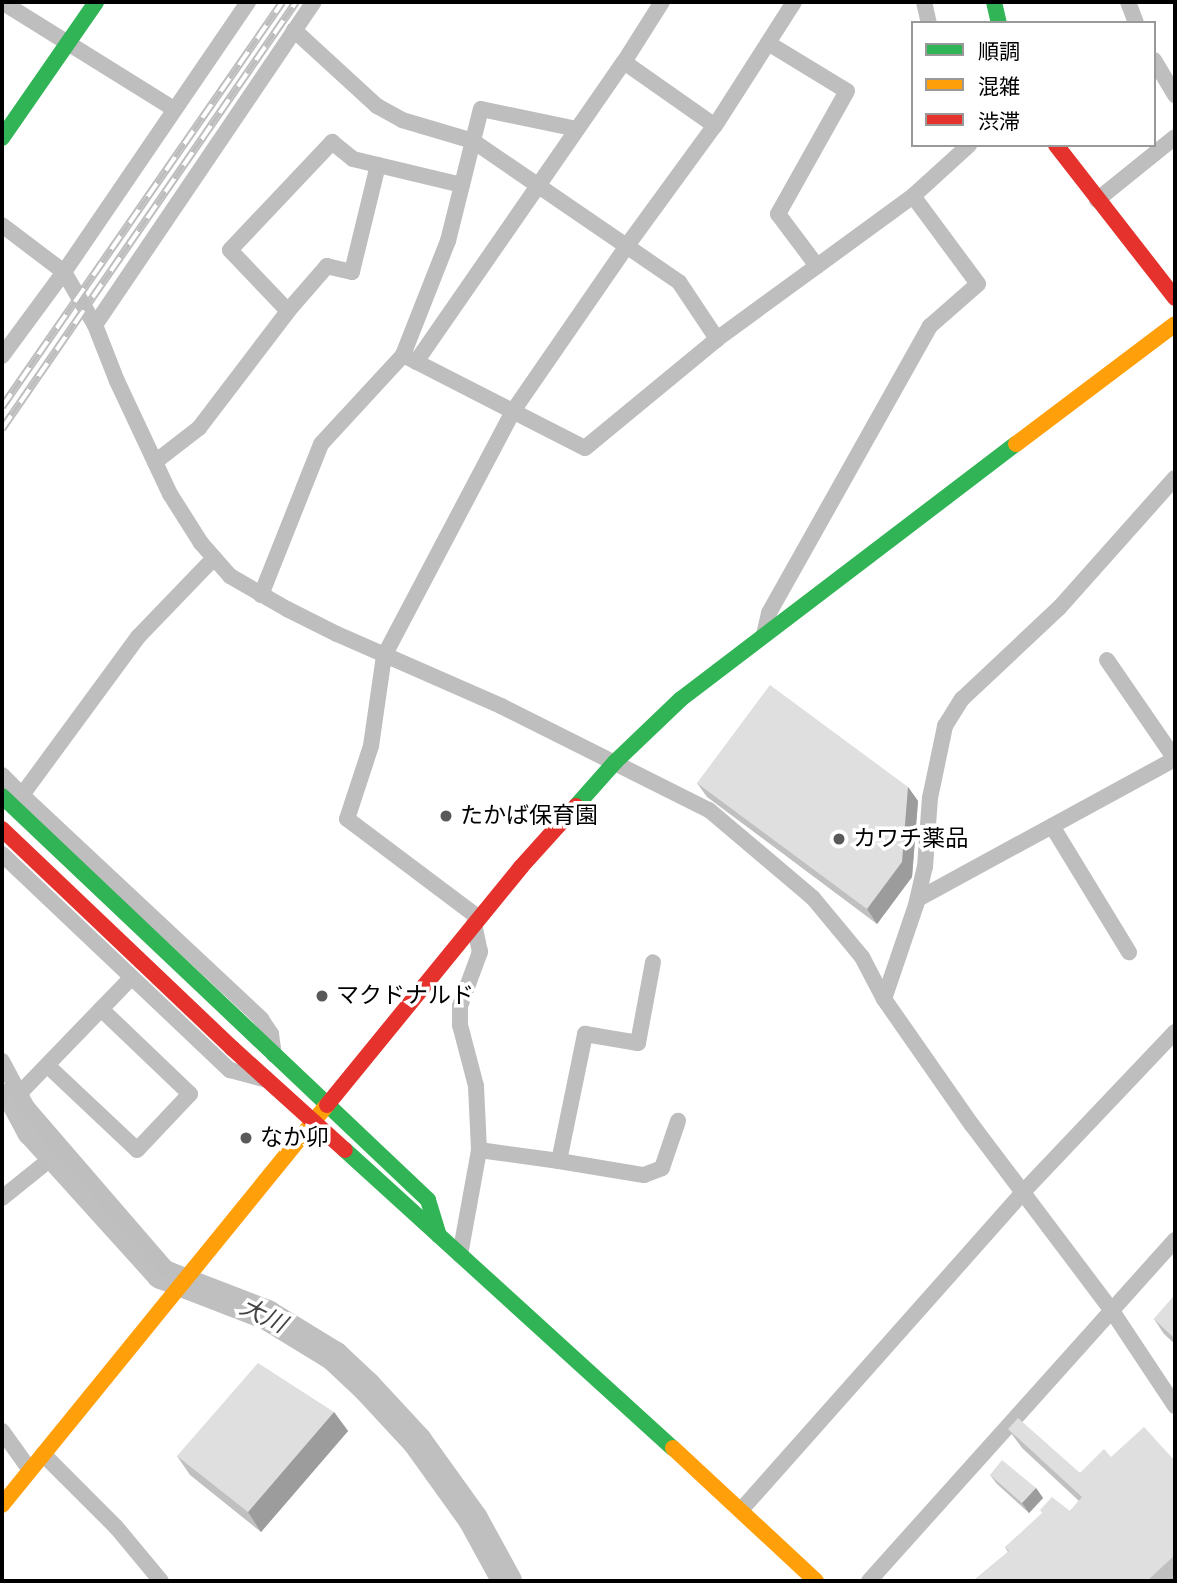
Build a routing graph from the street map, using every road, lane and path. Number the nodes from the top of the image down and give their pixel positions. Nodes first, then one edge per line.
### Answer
1 (2, 2) edge
2 (96, 2) edge
3 (248, 2) edge
4 (314, 2) edge
5 (662, 2) edge
6 (794, 2) edge
7 (924, 2) edge
8 (994, 2) edge
9 (1128, 2) edge
10 (929, 21) edge
11 (999, 21) edge
12 (1135, 21) edge
13 (294, 30) junction
14 (68, 43) junction
15 (768, 43) junction
16 (624, 62) junction
17 (1156, 63) edge
18 (1175, 95) edge
19 (174, 109) junction
20 (715, 126) junction
21 (577, 129) junction
22 (1175, 137) edge
23 (2, 138) edge
24 (473, 141) junction
25 (967, 147) edge
26 (1057, 147) edge
27 (378, 165) junction
28 (462, 185) junction
29 (537, 186) junction
30 (913, 196) junction
31 (1097, 200) junction
32 (2, 225) edge
33 (626, 247) junction
34 (817, 266) junction
35 (64, 272) junction
36 (1175, 298) edge
37 (288, 311) junction
38 (1175, 324) edge
39 (95, 325) junction
40 (717, 340) junction
41 (2, 356) edge
42 (409, 358) junction
43 (513, 411) junction
44 (155, 462) junction
45 (1175, 478) edge
46 (214, 558) junction
47 (261, 595) junction
48 (764, 634) junction
49 (384, 656) junction
50 (1107, 660) dead end
51 (1175, 759) edge
52 (615, 762) junction
53 (2, 775) edge
54 (22, 795) junction
55 (2, 796) edge
56 (1052, 826) junction
57 (2, 829) edge
58 (2, 854) edge
59 (918, 899) junction
60 (477, 921) junction
61 (1129, 952) dead end
62 (653, 962) dead end
63 (131, 978) junction
64 (884, 999) junction
65 (101, 1009) junction
66 (1175, 1032) edge
67 (274, 1055) junction
68 (2, 1061) edge
69 (48, 1066) junction
70 (267, 1080) junction
71 (19, 1094) junction
72 (327, 1106) junction
73 (314, 1121) junction
74 (678, 1121) dead end
75 (479, 1150) junction
76 (559, 1161) junction
77 (41, 1166) dead end
78 (1023, 1192) junction
79 (2, 1198) edge
80 (439, 1237) junction
81 (1175, 1240) edge
82 (460, 1255) junction
83 (186, 1278) junction
84 (1112, 1311) junction
85 (1175, 1406) edge
86 (2, 1431) edge
87 (43, 1454) junction
88 (30, 1470) junction
89 (2, 1505) edge
90 (741, 1510) junction
91 (161, 1581) edge
92 (816, 1581) edge
93 (869, 1581) edge

1 - 14 street
2 - 14 street
3 - 19 street
4 - 13 street
5 - 16 street
6 - 15 street
7 - 10 street
8 - 11 street
9 - 12 street
13 - 24 street
13 - 39 street
14 - 19 street
14 - 23 street
15 - 20 street
15 - 34 street
16 - 20 street
16 - 21 street
17 - 18 street
19 - 35 street
20 - 33 street
21 - 24 street
21 - 29 street
22 - 31 street
24 - 28 street
24 - 29 street
25 - 30 street
26 - 31 street
27 - 28 street
27 - 37 street
27 - 37 street
28 - 42 street
29 - 33 street
29 - 42 street
30 - 34 street
30 - 48 street
31 - 36 street
32 - 35 street
33 - 40 street
33 - 43 street
34 - 40 street
35 - 39 street
35 - 41 street
37 - 44 street
38 - 48 street
39 - 44 street
40 - 43 street
42 - 43 street
42 - 47 street
43 - 49 street
44 - 46 street
45 - 59 street
46 - 47 street
46 - 54 street
47 - 49 street
48 - 52 street
49 - 52 street
49 - 60 street
50 - 51 street
51 - 56 street
52 - 60 street
52 - 64 street
53 - 54 street
54 - 67 street
55 - 67 street
56 - 59 street
56 - 61 street
57 - 70 street
58 - 63 street
59 - 64 street
60 - 72 street
60 - 75 street
62 - 76 street
63 - 65 street
63 - 70 street
64 - 78 street
65 - 69 street
65 - 69 street
66 - 78 street
67 - 72 street
68 - 71 street
69 - 71 street
70 - 73 street
71 - 83 street
72 - 73 street
72 - 80 street
73 - 80 street
73 - 83 street
74 - 76 street
75 - 76 street
75 - 82 street
77 - 79 street
78 - 84 street
78 - 90 street
80 - 82 street
81 - 84 street
82 - 90 street
83 - 87 street
84 - 85 street
84 - 93 street
86 - 88 street
87 - 88 street
87 - 91 street
88 - 89 street
90 - 92 street

